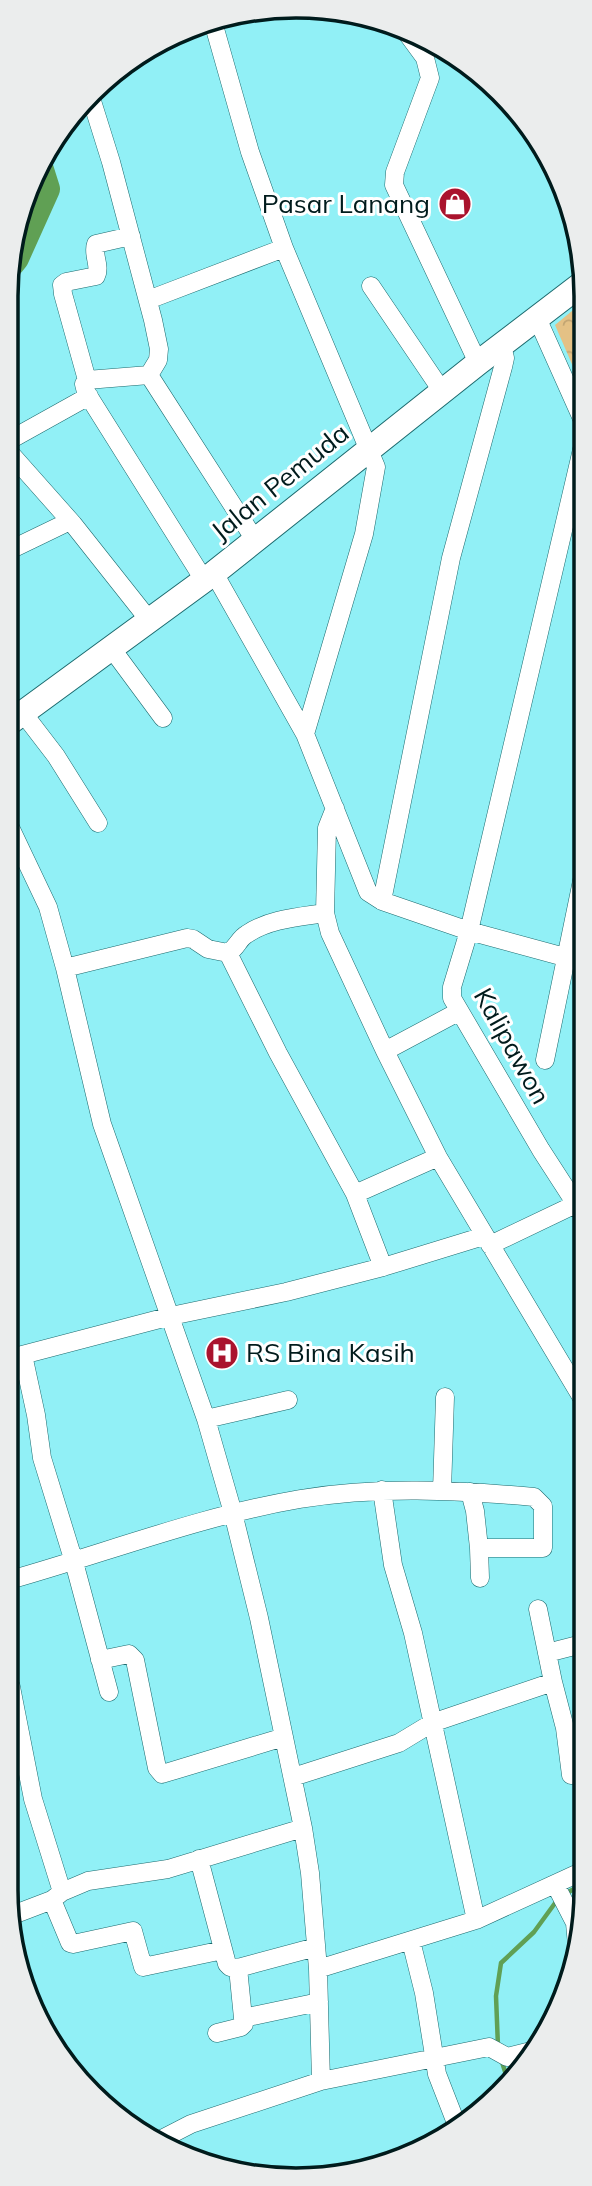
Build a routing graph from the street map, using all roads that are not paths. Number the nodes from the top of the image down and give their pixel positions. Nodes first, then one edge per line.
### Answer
1 (215, 29) edge
2 (415, 44) edge
3 (93, 105) edge
4 (131, 236) junction
5 (284, 248) junction
6 (371, 286) dead end
7 (574, 290) edge
8 (148, 300) junction
9 (537, 318) junction
10 (502, 346) junction
11 (478, 363) junction
12 (149, 374) junction
13 (88, 388) junction
14 (442, 391) junction
15 (574, 401) edge
16 (18, 436) edge
17 (369, 448) junction
18 (18, 450) edge
19 (574, 483) edge
20 (71, 521) junction
21 (255, 540) junction
22 (18, 546) edge
23 (209, 576) junction
24 (149, 620) junction
25 (112, 649) junction
26 (18, 713) edge
27 (163, 718) dead end
28 (18, 720) edge
29 (305, 734) junction
30 (335, 808) junction
31 (98, 823) dead end
32 (18, 843) edge
33 (382, 901) junction
34 (325, 913) junction
35 (469, 931) junction
36 (228, 953) junction
37 (574, 960) edge
38 (65, 968) junction
39 (458, 1012) junction
40 (385, 1051) junction
41 (545, 1060) dead end
42 (438, 1157) junction
43 (574, 1193) edge
44 (355, 1194) junction
45 (574, 1201) edge
46 (487, 1240) junction
47 (383, 1267) junction
48 (171, 1316) junction
49 (18, 1356) edge
50 (18, 1365) edge
51 (574, 1385) edge
52 (445, 1397) dead end
53 (288, 1400) dead end
54 (206, 1419) junction
55 (383, 1490) junction
56 (442, 1491) junction
57 (470, 1492) junction
58 (233, 1513) junction
59 (479, 1548) junction
60 (74, 1562) junction
61 (18, 1578) edge
62 (480, 1578) dead end
63 (538, 1609) dead end
64 (574, 1646) edge
65 (547, 1653) junction
66 (100, 1660) junction
67 (553, 1682) junction
68 (109, 1692) dead end
69 (18, 1722) edge
70 (432, 1723) junction
71 (573, 1726) edge
72 (284, 1737) junction
73 (571, 1775) dead end
74 (293, 1777) junction
75 (303, 1828) junction
76 (199, 1859) junction
77 (574, 1876) edge
78 (556, 1886) junction
79 (57, 1896) junction
80 (18, 1912) edge
81 (573, 1917) edge
82 (476, 1920) junction
83 (411, 1941) junction
84 (316, 1947) junction
85 (223, 1950) junction
86 (238, 1968) junction
87 (318, 1969) junction
88 (319, 2002) junction
89 (243, 2018) junction
90 (218, 2033) dead end
91 (522, 2053) edge
92 (434, 2059) junction
93 (321, 2081) junction
94 (455, 2119) edge
95 (167, 2136) edge

1 - 5 street
2 - 11 street
3 - 4 street
4 - 8 street
4 - 13 street
5 - 8 street
5 - 17 street
6 - 14 street
7 - 9 main road, Jalan Pemuda
8 - 12 street
9 - 10 main road, Jalan Pemuda
9 - 15 street
10 - 11 main road, Jalan Pemuda
10 - 33 street
11 - 14 main road, Jalan Pemuda
12 - 13 street
12 - 21 street
13 - 16 street
13 - 23 street
14 - 17 main road, Jalan Pemuda
17 - 21 main road, Jalan Pemuda
17 - 29 street
18 - 20 street
19 - 35 street, Kalipawon
20 - 22 street
20 - 24 street
21 - 23 main road, Jalan Pemuda
23 - 24 main road, Jalan Pemuda
23 - 29 street
24 - 25 main road, Jalan Pemuda
25 - 26 main road, Jalan Pemuda
25 - 27 street
28 - 31 street
29 - 30 street
30 - 33 street
30 - 34 street
32 - 38 street
33 - 35 street
34 - 36 street
34 - 40 street
35 - 37 street
35 - 39 street, Kalipawon
36 - 38 street
36 - 44 street
37 - 41 street
38 - 48 street
39 - 40 street
39 - 43 street, Kalipawon
40 - 42 street
42 - 44 street
42 - 46 street
44 - 47 street
45 - 46 street
46 - 47 street
46 - 51 street
47 - 48 street
48 - 49 street
48 - 54 street
50 - 60 street
52 - 56 street
53 - 54 street
54 - 58 street
55 - 56 street
55 - 58 street
55 - 70 street
56 - 57 street
57 - 59 street
57 - 59 street
58 - 60 street
58 - 72 street
59 - 62 street
60 - 61 street
60 - 66 street
63 - 65 street
64 - 65 street
65 - 67 street
66 - 68 street
66 - 72 street
67 - 70 street
67 - 71 street
69 - 79 street
70 - 74 street
70 - 82 street
71 - 73 street
72 - 74 street
74 - 75 street
75 - 76 street
75 - 84 street
76 - 79 street
76 - 85 street
77 - 78 street
78 - 81 street
78 - 82 street
79 - 80 street
79 - 85 street
82 - 83 street
83 - 87 street
83 - 92 street
84 - 86 street
84 - 87 street
85 - 86 street
86 - 89 street
87 - 88 street
88 - 89 street
88 - 93 street
89 - 90 street
91 - 92 street
92 - 93 street
92 - 94 street
93 - 95 street

